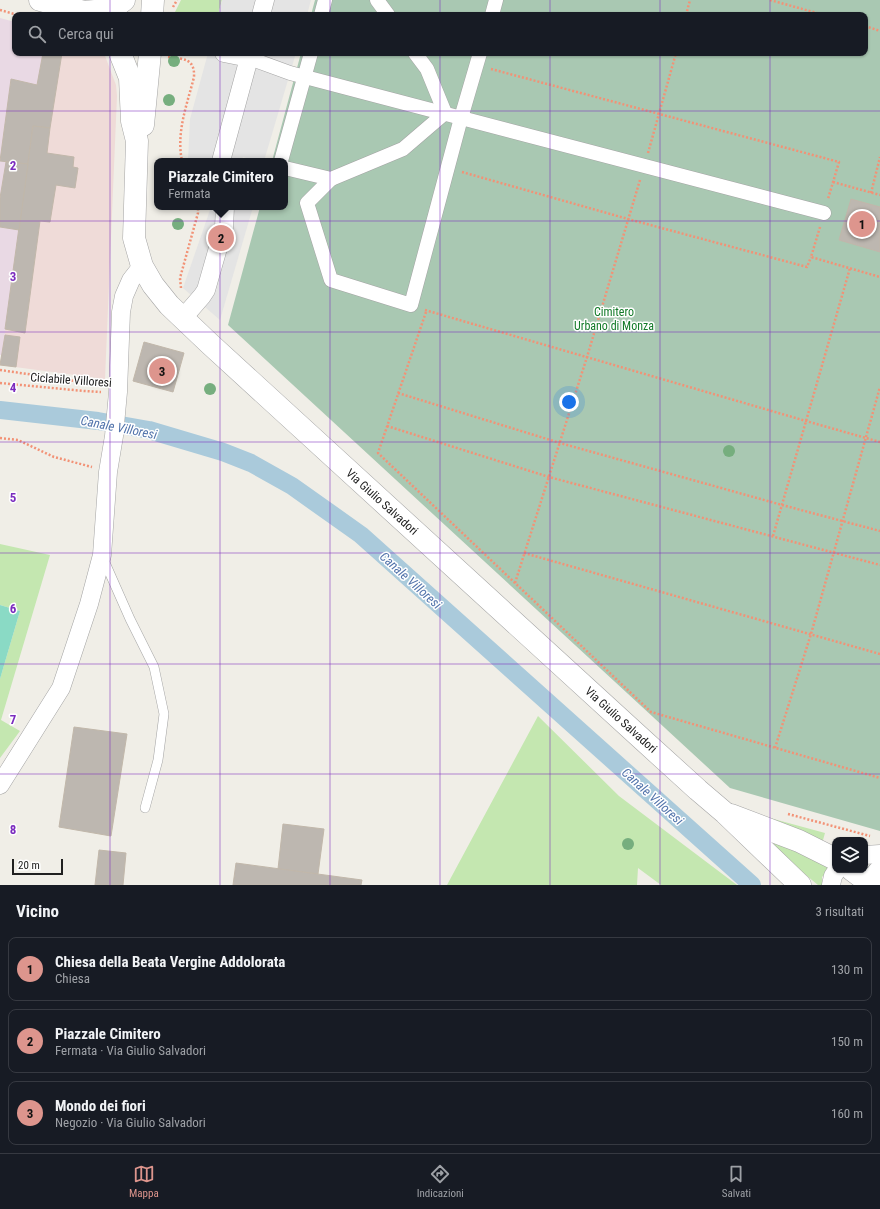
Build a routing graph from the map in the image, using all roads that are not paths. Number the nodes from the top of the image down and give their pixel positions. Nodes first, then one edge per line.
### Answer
1 (40, 0) edge
2 (124, 0) edge
3 (265, 0) edge
4 (326, 0) edge
5 (377, 0) edge
6 (496, 0) edge
7 (81, 12) edge
8 (95, 12) edge
9 (262, 12) edge
10 (322, 12) edge
11 (386, 12) edge
12 (493, 12) edge
13 (121, 56) edge
14 (150, 56) edge
15 (250, 56) edge
16 (310, 56) edge
17 (417, 56) edge
18 (478, 59) edge
19 (305, 77) junction
20 (445, 114) junction
21 (461, 118) junction
22 (138, 141) junction
23 (222, 158) edge
24 (283, 158) edge
25 (288, 169) edge
26 (331, 179) junction
27 (225, 210) edge
28 (824, 213) road end
29 (142, 266) junction
30 (189, 311) junction
31 (102, 555) junction
32 (0, 785) edge
33 (145, 808) dead end
34 (725, 813) junction
35 (880, 854) edge
36 (868, 855) edge
37 (832, 858) edge
38 (880, 868) edge
39 (835, 873) edge
40 (856, 873) edge
41 (800, 885) edge
42 (830, 885) edge
43 (872, 885) edge

1 - 7 street
2 - 8 street
3 - 9 street
4 - 10 street
5 - 11 street
6 - 12 street
13 - 22 street, Via Giulio Salvadori
14 - 22 street, Via Giulio Salvadori
15 - 19 street
15 - 23 street
16 - 19 street
17 - 20 street
18 - 21 street
19 - 20 street
19 - 24 street
20 - 21 street
20 - 26 street
21 - 26 street
21 - 28 street
22 - 29 street, Via Giulio Salvadori
25 - 26 street
27 - 30 street
29 - 30 street, Via Giulio Salvadori
29 - 31 street
30 - 34 street, Via Giulio Salvadori
31 - 32 street
31 - 33 lane
34 - 37 street, Via Giulio Salvadori
34 - 41 street, Via Giulio Salvadori
35 - 36 street
38 - 43 street
39 - 42 street
40 - 43 street

